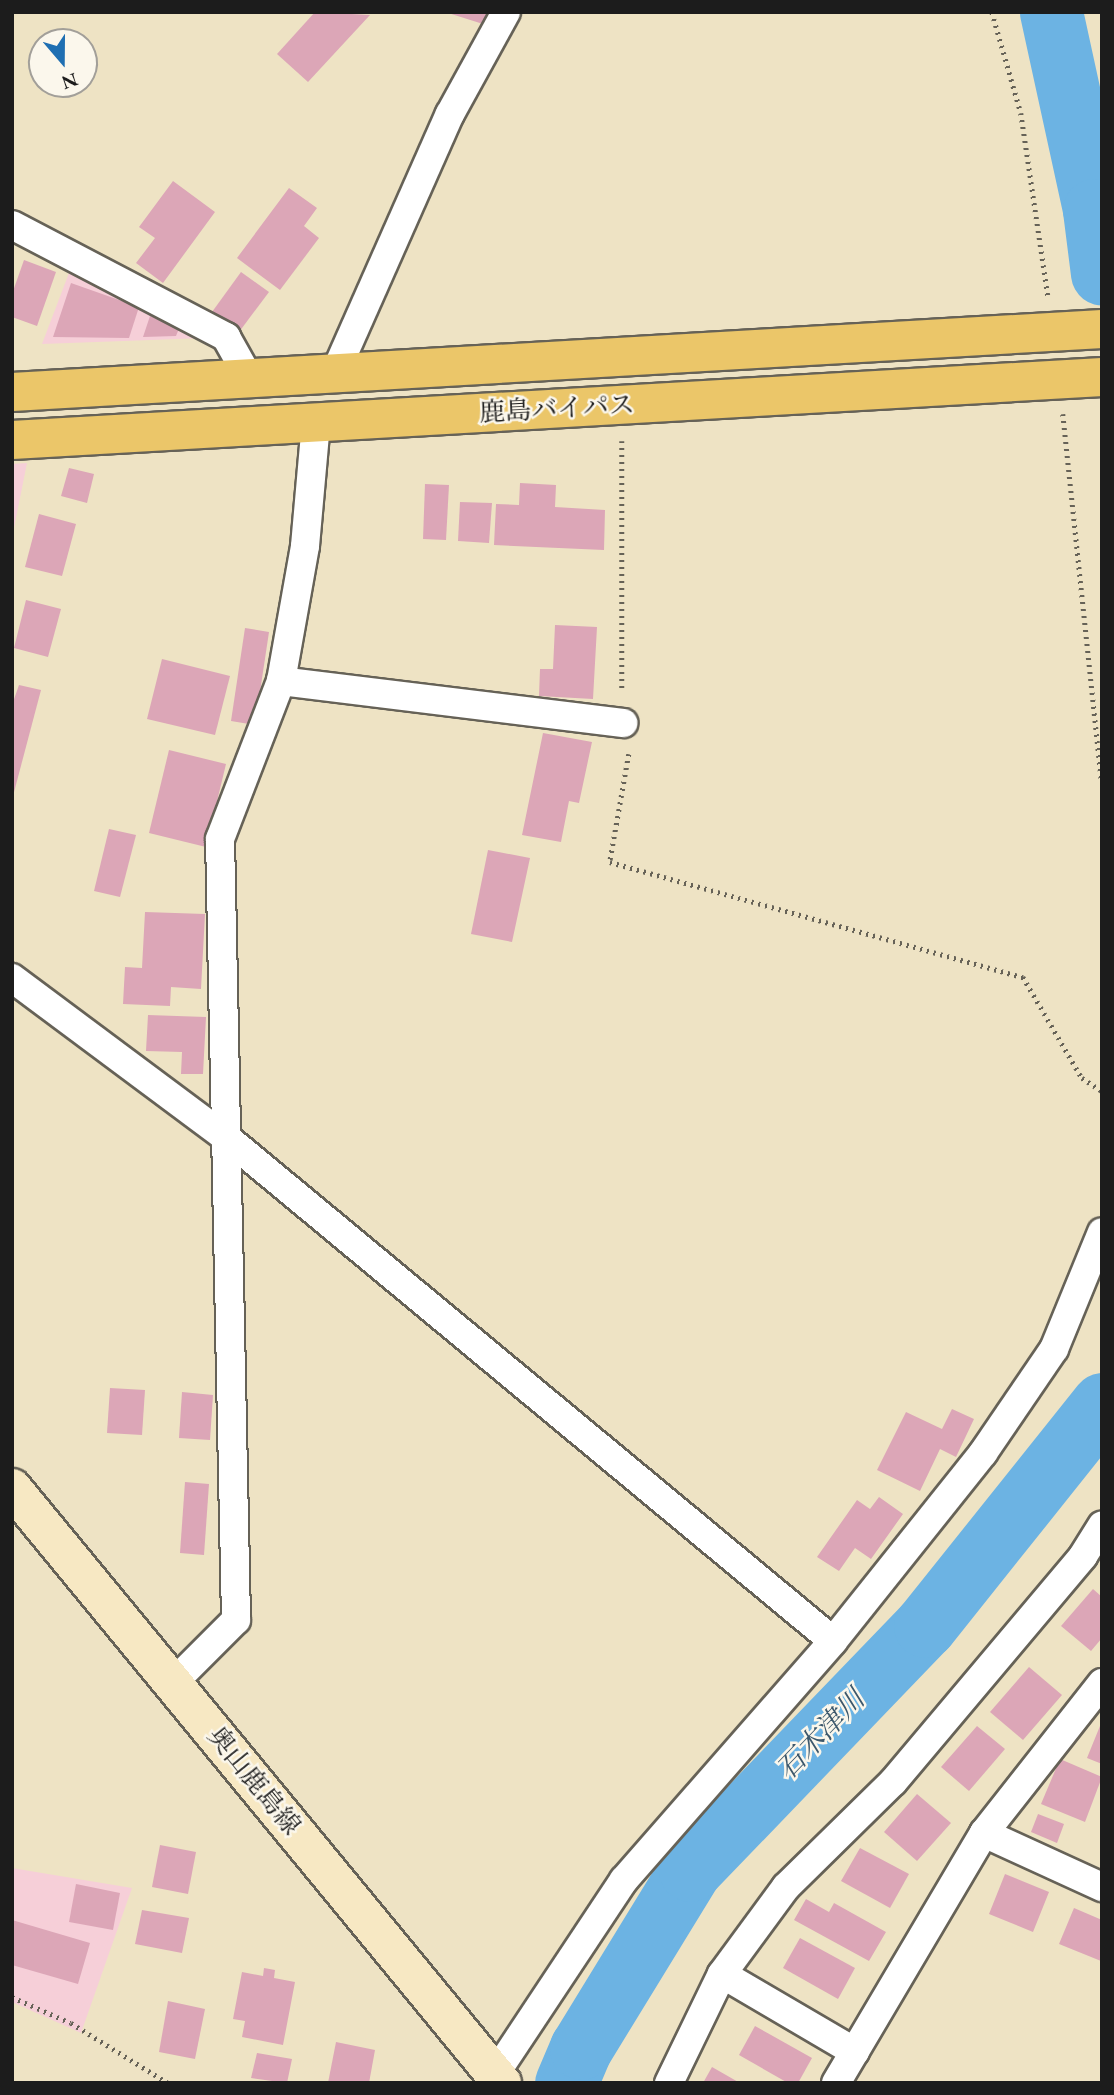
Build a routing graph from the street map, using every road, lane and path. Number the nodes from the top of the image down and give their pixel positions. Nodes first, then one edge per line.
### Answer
1 (506, 12) edge
2 (992, 12) edge
3 (12, 225) edge
4 (1102, 329) edge
5 (1053, 331) junction
6 (335, 373) junction
7 (1102, 376) edge
8 (249, 378) junction
9 (1057, 379) junction
10 (12, 392) edge
11 (624, 405) junction
12 (316, 423) junction
13 (12, 440) edge
14 (281, 681) junction
15 (623, 723) junction
16 (1102, 782) edge
17 (12, 978) edge
18 (1102, 1091) edge
19 (228, 1139) junction
20 (1102, 1233) edge
21 (12, 1488) edge
22 (1102, 1526) edge
23 (1093, 1560) edge
24 (834, 1640) junction
25 (173, 1682) junction
26 (1102, 1683) edge
27 (984, 1833) junction
28 (1102, 1887) edge
29 (722, 1974) junction
30 (12, 1997) edge
31 (855, 2052) junction
32 (498, 2078) edge
33 (168, 2083) edge
34 (669, 2083) edge
35 (836, 2083) edge

1 - 6 street
2 - 5 path
3 - 8 street
4 - 5 highway, 鹿島バイパス
5 - 6 highway, 鹿島バイパス
6 - 8 highway, 鹿島バイパス
7 - 9 highway, 鹿島バイパス
8 - 10 highway, 鹿島バイパス
9 - 11 highway, 鹿島バイパス
9 - 16 path
11 - 12 highway, 鹿島バイパス
11 - 15 path
12 - 13 highway, 鹿島バイパス
12 - 14 street
14 - 15 street
14 - 19 street
15 - 18 path
17 - 19 street
19 - 24 street
19 - 25 street
20 - 24 street
21 - 25 main road, 奥山鹿島線
22 - 23 street
23 - 29 street
24 - 32 street
25 - 32 main road, 奥山鹿島線
26 - 27 street
27 - 28 street
27 - 31 street
29 - 31 street
29 - 34 street
30 - 33 path
31 - 35 street

